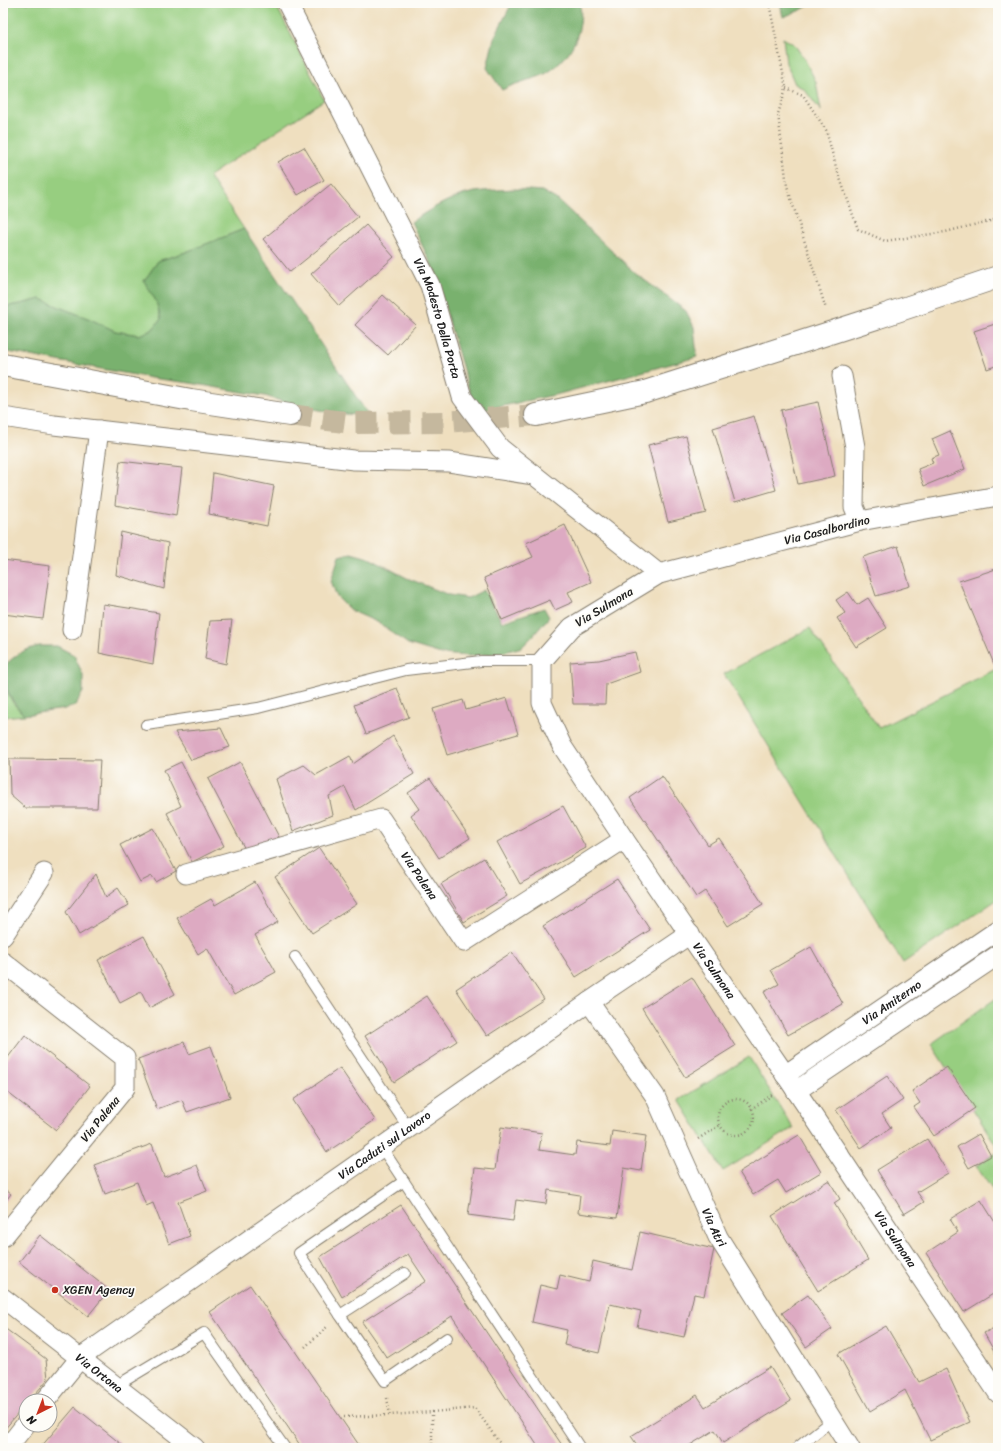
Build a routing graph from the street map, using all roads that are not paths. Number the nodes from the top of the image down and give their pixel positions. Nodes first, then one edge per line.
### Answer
1 (287, 3) edge
2 (998, 277) edge
3 (3, 365) edge
4 (842, 376) dead end
5 (290, 415) tunnel mouth
6 (536, 415) tunnel mouth
7 (3, 417) edge
8 (99, 430) junction
9 (536, 476) junction
10 (998, 496) edge
11 (860, 521) junction
12 (659, 574) junction
13 (72, 630) dead end
14 (542, 661) junction
15 (146, 725) dead end
16 (624, 839) junction
17 (44, 873) dead end
18 (186, 874) dead end
19 (998, 930) edge
20 (690, 934) junction
21 (3, 936) edge
22 (998, 955) edge
23 (295, 957) dead end
24 (3, 962) edge
25 (589, 1002) junction
26 (785, 1075) junction
27 (796, 1091) junction
28 (409, 1129) junction
29 (382, 1148) junction
30 (404, 1181) junction
31 (3, 1237) edge
32 (405, 1273) dead end
33 (3, 1298) edge
34 (340, 1315) junction
35 (447, 1338) dead end
36 (80, 1358) junction
37 (116, 1386) junction
38 (52, 1393) edge
39 (998, 1393) edge
40 (832, 1420) junction
41 (19, 1433) edge
42 (7, 1448) edge
43 (195, 1448) edge
44 (285, 1448) edge
45 (580, 1448) edge
46 (797, 1448) edge
47 (850, 1448) edge

1 - 9 street, Via Modesto Della Porta
2 - 6 highway, bridge
3 - 5 highway
4 - 11 street
7 - 8 street
8 - 9 street
8 - 13 street
9 - 12 street, Via Modesto Della Porta
10 - 11 street, Via Casalbordino
11 - 12 street, Via Casalbordino
12 - 14 street, Via Sulmona
14 - 15 lane
14 - 16 street, Via Sulmona
16 - 18 street, Via Palena
16 - 20 street, Via Sulmona
17 - 21 street
19 - 26 street, Via Amiterno
20 - 25 street, Via Caduti sul Lavoro
20 - 26 street, Via Sulmona
22 - 27 street, Via Amiterno
23 - 28 lane
24 - 31 street, Via Palena
25 - 28 street, Via Caduti sul Lavoro
25 - 40 street, Via Atri
26 - 27 street, Via Sulmona
27 - 39 street, Via Sulmona
28 - 29 street, Via Caduti sul Lavoro
29 - 30 lane
29 - 36 street, Via Caduti sul Lavoro
30 - 34 lane
30 - 45 lane
32 - 34 lane
33 - 36 street, Via Ortona
34 - 35 lane
36 - 37 street, Via Ortona
36 - 38 street, Via Caduti sul Lavoro
37 - 43 street, Via Ortona
37 - 44 lane
40 - 46 lane
40 - 47 street, Via Atri
41 - 42 street

